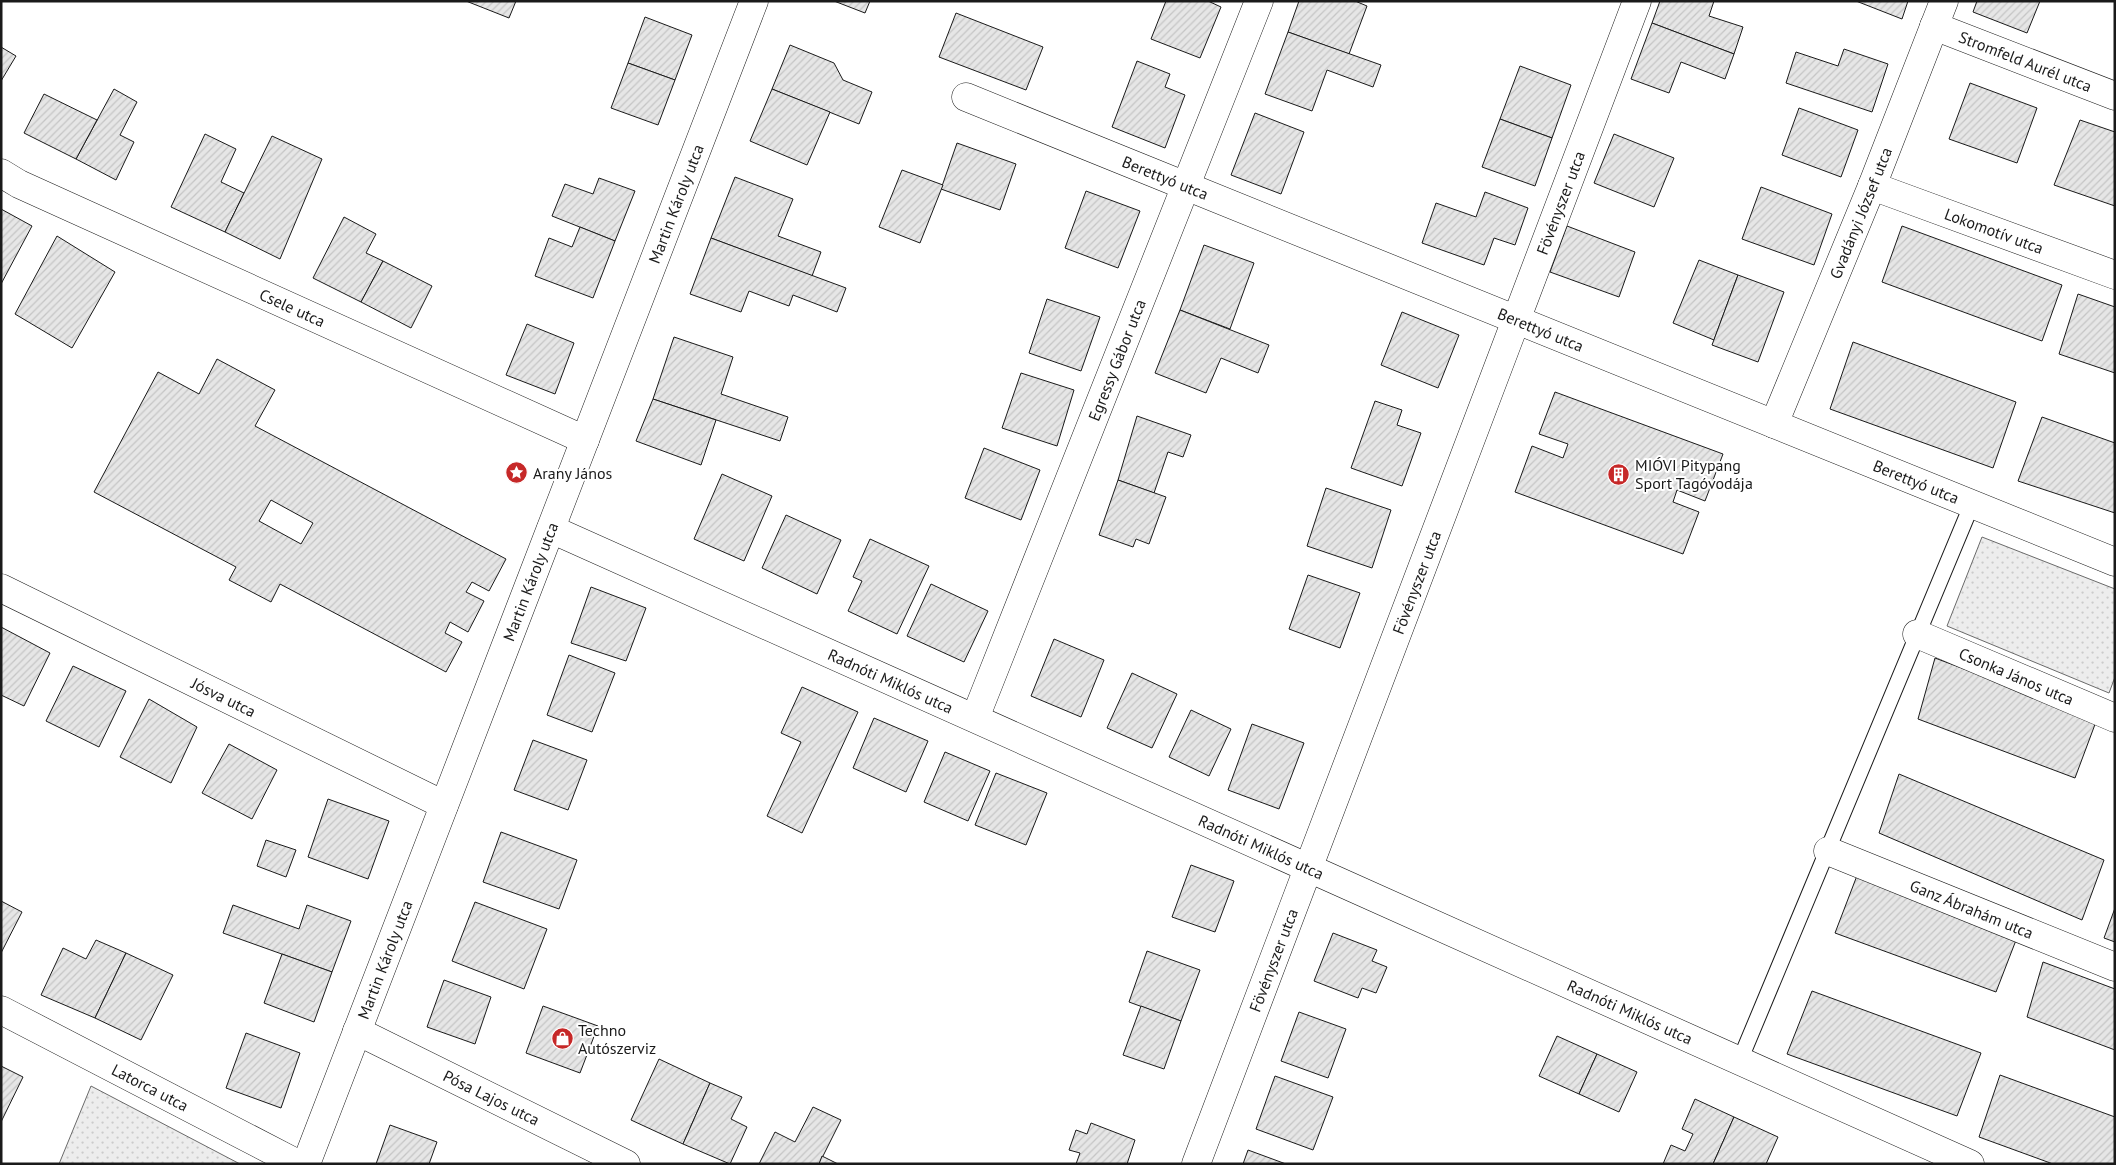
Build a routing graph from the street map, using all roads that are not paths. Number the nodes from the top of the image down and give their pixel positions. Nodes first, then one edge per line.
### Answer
1 (754, 1) edge
2 (1259, 1) edge
3 (1637, 1) edge
4 (1944, 1) edge
5 (1934, 26) junction
6 (2115, 96) edge
7 (966, 97) dead end
8 (1, 174) edge
9 (1186, 186) junction
10 (1872, 186) junction
11 (2115, 275) edge
12 (1518, 320) junction
13 (1774, 424) junction
14 (585, 440) junction
15 (1972, 504) junction
16 (551, 529) junction
17 (2115, 562) edge
18 (1, 588) edge
19 (1918, 634) junction
20 (975, 718) junction
21 (2115, 718) edge
22 (444, 805) junction
23 (1828, 851) junction
24 (1309, 867) junction
25 (2115, 968) edge
26 (1, 1010) edge
27 (357, 1031) junction
28 (1740, 1060) junction
29 (298, 1164) edge
30 (306, 1164) edge
31 (626, 1164) edge
32 (1196, 1164) edge
33 (1970, 1164) edge

1 - 14 street, Martin Károly utca
2 - 9 street, Egressy Gábor utca
3 - 12 street, Fövényszer utca
4 - 5 street, Gvadányi József utca
5 - 6 street, Stromfeld Aurél utca
5 - 10 street, Gvadányi József utca
7 - 9 street, Berettyó utca
8 - 14 street, Csele utca
9 - 12 street, Berettyó utca
9 - 20 street, Egressy Gábor utca
10 - 11 street, Lokomotív utca
10 - 13 street, Gvadányi József utca
12 - 13 street, Berettyó utca
12 - 24 street, Fövényszer utca
13 - 15 street, Berettyó utca
14 - 16 street, Martin Károly utca
15 - 17 street, Berettyó utca
15 - 19 lane
16 - 20 street, Radnóti Miklós utca
16 - 22 street, Martin Károly utca
18 - 22 street, Jósva utca
19 - 21 street, Csonka János utca
19 - 23 lane
20 - 24 street, Radnóti Miklós utca
22 - 27 street, Martin Károly utca
23 - 25 street, Ganz Ábrahám utca
23 - 28 lane
24 - 28 street, Radnóti Miklós utca
24 - 32 street, Fövényszer utca
26 - 29 street, Latorca utca
27 - 30 street, Martin Károly utca
27 - 31 street, Pósa Lajos utca
28 - 33 street, Radnóti Miklós utca

